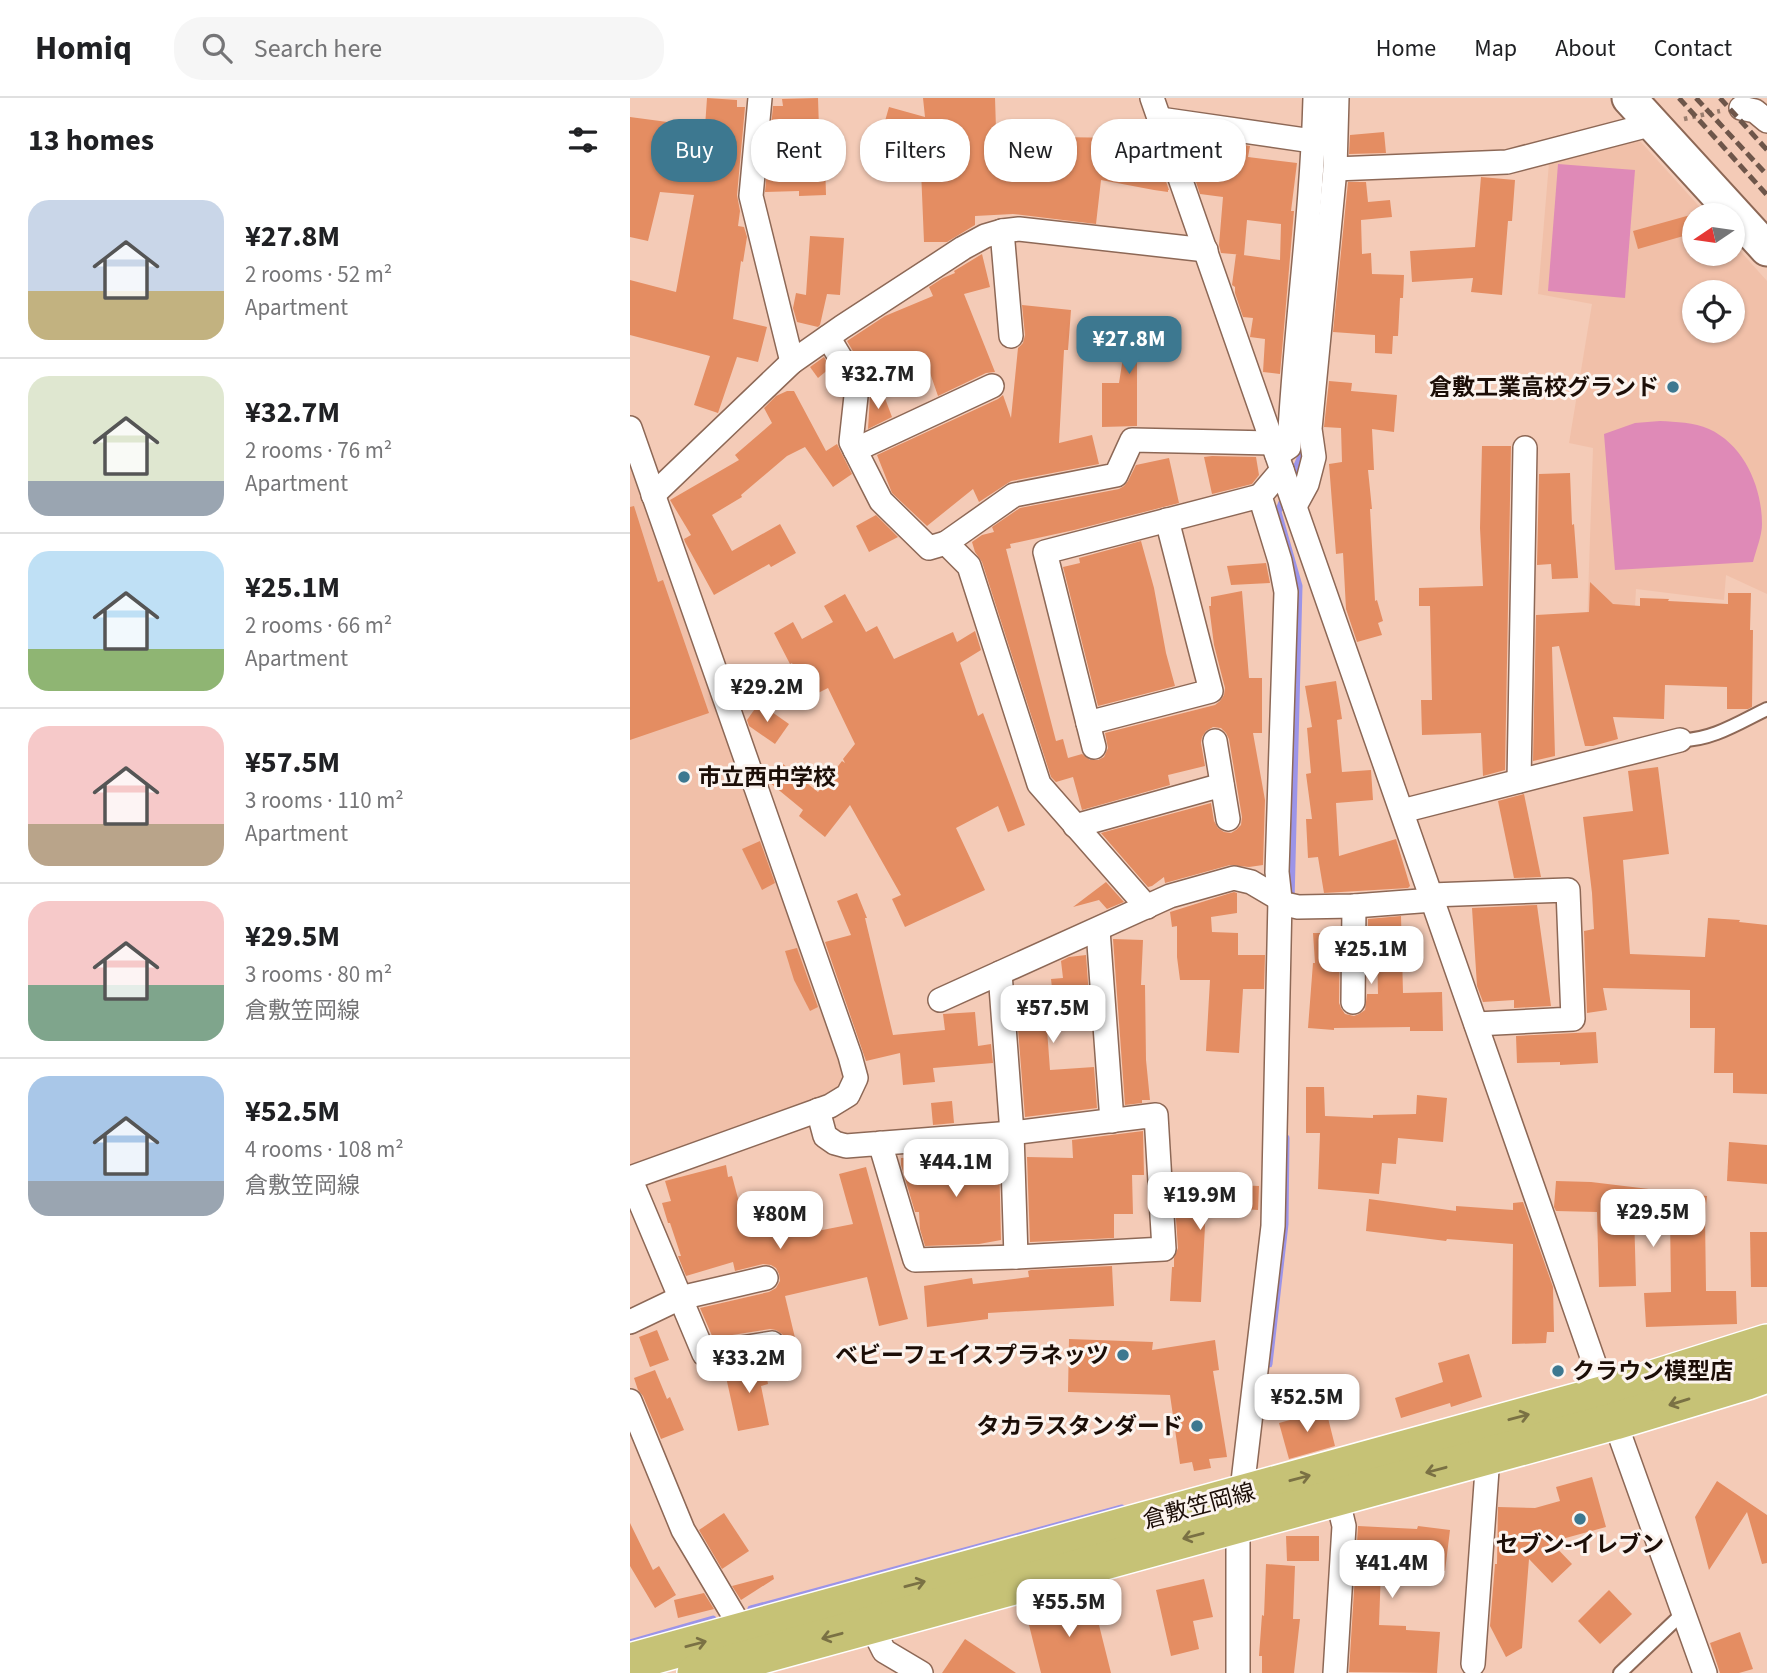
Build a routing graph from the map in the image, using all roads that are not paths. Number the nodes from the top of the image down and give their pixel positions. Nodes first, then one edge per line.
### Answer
1 (760, 98) edge
2 (1315, 98) edge
3 (1337, 98) edge
4 (1629, 98) edge
5 (1741, 108) road end
6 (1156, 109) edge
7 (1767, 121) edge
8 (1668, 122) junction
9 (1326, 142) junction
10 (1335, 169) junction
11 (1002, 231) junction
12 (1767, 249) edge
13 (1206, 250) junction
14 (1011, 336) dead end
15 (828, 337) junction
16 (792, 362) junction
17 (992, 386) dead end
18 (630, 428) edge
19 (1525, 448) dead end
20 (855, 450) junction
21 (1284, 475) junction
22 (653, 495) junction
23 (1260, 496) junction
24 (1167, 520) junction
25 (946, 543) junction
26 (1767, 709) edge
27 (1088, 723) junction
28 (1680, 740) joint
29 (1215, 741) dead end
30 (1094, 747) dead end
31 (1519, 781) junction
32 (1222, 785) junction
33 (1402, 811) junction
34 (1228, 820) dead end
35 (1075, 826) junction
36 (1432, 898) junction
37 (1288, 904) junction
38 (1354, 906) junction
39 (1147, 908) junction
40 (1098, 930) junction
41 (1000, 973) junction
42 (940, 1000) dead end
43 (1353, 1002) dead end
44 (1476, 1024) junction
45 (818, 1110) junction
46 (1112, 1121) junction
47 (1012, 1133) junction
48 (880, 1143) junction
49 (630, 1178) edge
50 (1016, 1257) junction
51 (766, 1278) dead end
52 (680, 1298) junction
53 (630, 1322) edge
54 (772, 1342) dead end
55 (1767, 1343) edge
56 (1767, 1374) edge
57 (630, 1401) edge
58 (1610, 1408) junction
59 (1488, 1456) junction
60 (1337, 1497) junction
61 (1239, 1509) junction
62 (867, 1611) junction
63 (1683, 1613) junction
64 (743, 1631) junction
65 (630, 1662) edge
66 (1473, 1664) dead end
67 (696, 1673) edge
68 (921, 1673) edge
69 (1238, 1673) edge
70 (1335, 1673) edge
71 (1620, 1673) edge
72 (1705, 1673) edge

1 - 16 street
2 - 9 street
3 - 9 street
4 - 8 street
5 - 7 street
6 - 9 street
6 - 13 street
8 - 10 street
8 - 12 street
9 - 10 street
9 - 21 street
10 - 21 street
11 - 13 street
11 - 14 street
11 - 15 street
13 - 21 street
15 - 16 street
15 - 20 street
16 - 22 street
17 - 20 street
18 - 22 street
19 - 31 street
20 - 25 street
21 - 23 street
21 - 25 street
21 - 33 street
22 - 45 street
23 - 24 street
23 - 37 street
24 - 27 street
24 - 27 street
25 - 35 street
26 - 28 lane
27 - 30 street
28 - 31 street
29 - 32 street
31 - 33 street
32 - 34 street
32 - 35 street
33 - 36 street
35 - 39 street
36 - 38 street
36 - 44 street
36 - 44 street
37 - 38 street
37 - 39 street
37 - 61 street
38 - 43 street
39 - 40 street
40 - 41 street
40 - 46 street
41 - 42 street
41 - 47 street
44 - 58 street
45 - 48 street
45 - 49 street
46 - 47 street
46 - 50 street
47 - 48 street
47 - 50 street
48 - 50 street
49 - 52 street
51 - 52 street
52 - 53 street
52 - 54 street
55 - 58 main road, 倉敷笠岡線
56 -> 58 main road, 倉敷笠岡線
57 - 64 street
58 - 59 main road, 倉敷笠岡線
61 -> 58 main road, 倉敷笠岡線
58 - 63 street
59 -> 60 main road, 倉敷笠岡線
59 - 66 street
60 - 61 main road, 倉敷笠岡線
60 - 70 street
61 - 62 main road, 倉敷笠岡線
61 - 69 street
62 - 64 main road, 倉敷笠岡線
62 -> 67 main road, 倉敷笠岡線
62 - 68 street
63 - 71 lane
63 - 72 street
65 -> 64 main road, 倉敷笠岡線

